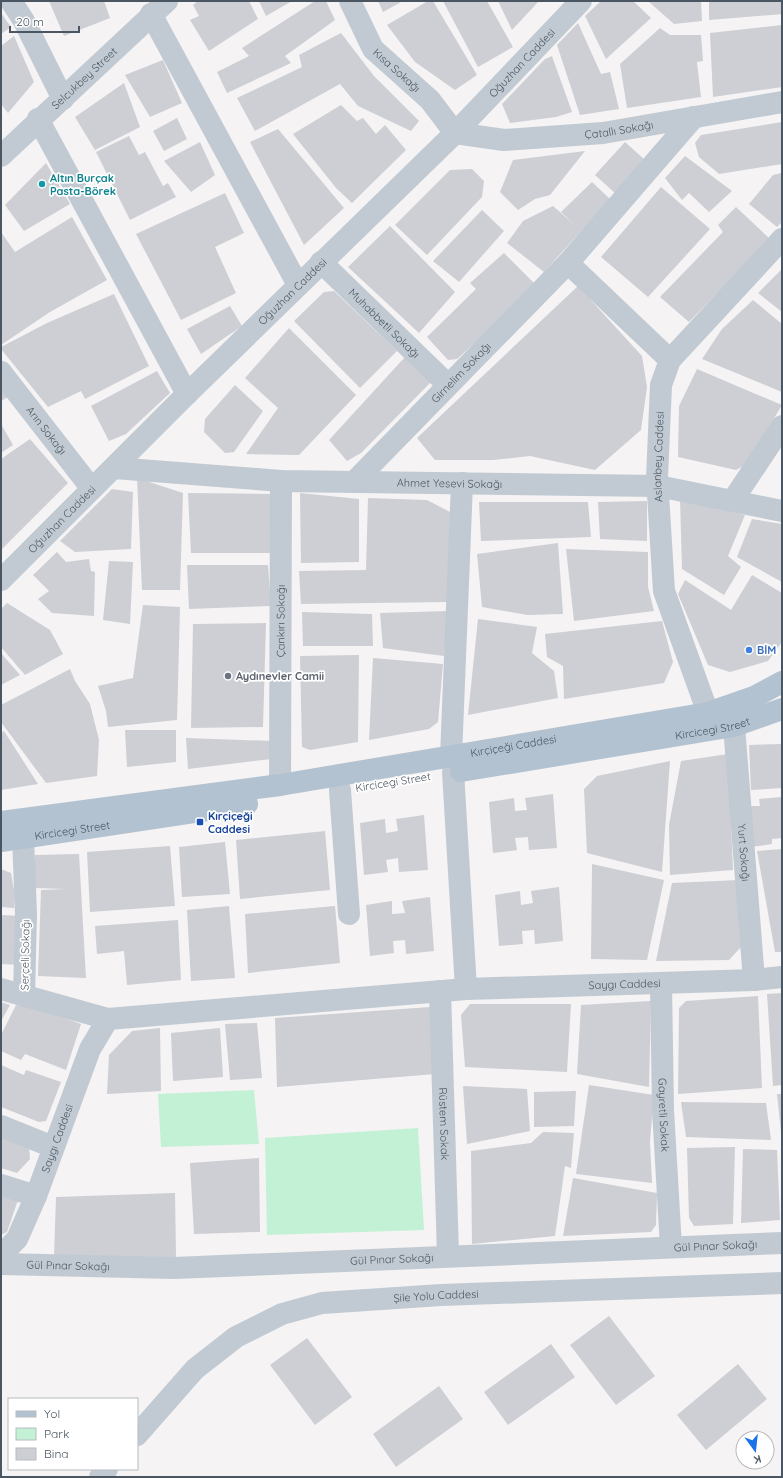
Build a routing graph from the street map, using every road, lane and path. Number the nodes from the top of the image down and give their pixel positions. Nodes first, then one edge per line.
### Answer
1 (11, 1) edge
2 (350, 1) edge
3 (581, 1) edge
4 (159, 7) edge
5 (63, 99) junction
6 (782, 102) edge
7 (694, 118) junction
8 (38, 120) junction
9 (455, 133) junction
10 (1, 156) edge
11 (782, 239) edge
12 (322, 262) junction
13 (568, 263) junction
14 (298, 285) junction
15 (670, 360) junction
16 (1, 372) edge
17 (448, 386) junction
18 (187, 394) junction
19 (782, 426) edge
20 (114, 468) junction
21 (281, 481) junction
22 (354, 482) junction
23 (462, 483) junction
24 (658, 486) junction
25 (92, 489) junction
26 (733, 500) junction
27 (782, 511) edge
28 (1, 580) edge
29 (782, 682) edge
30 (782, 709) edge
31 (708, 713) junction
32 (734, 726) junction
33 (452, 765) junction
34 (280, 785) junction
35 (340, 790) junction
36 (1, 822) edge
37 (23, 837) junction
38 (1, 841) edge
39 (349, 914) dead end
40 (782, 977) edge
41 (754, 980) junction
42 (661, 983) junction
43 (466, 989) junction
44 (1, 990) edge
45 (440, 991) junction
46 (24, 996) junction
47 (108, 1019) junction
48 (1, 1126) edge
49 (53, 1147) junction
50 (1, 1185) edge
51 (36, 1196) junction
52 (782, 1243) edge
53 (671, 1247) junction
54 (1, 1255) edge
55 (448, 1256) junction
56 (1, 1264) edge
57 (782, 1283) edge
58 (138, 1434) edge

1 - 5 street
2 - 9 street, Kısa Sokağı
3 - 9 street, Oğuzhan Caddesi
4 - 5 street, Selcukbey Street
4 - 14 street
5 - 8 street, Selcukbey Street
6 - 7 street, Çatallı Sokağı
7 - 9 street, Çatallı Sokağı
7 - 13 street, Girnelim Sokağı
8 - 10 street, Selcukbey Street
8 - 18 street
9 - 12 street, Oğuzhan Caddesi
11 - 15 street, Aslanbey Caddesi
12 - 14 street, Oğuzhan Caddesi
12 - 17 street, Muhabbetli Sokağı
13 - 15 street
13 - 17 street, Girnelim Sokağı
14 - 18 street, Oğuzhan Caddesi
15 - 24 street, Aslanbey Caddesi
16 - 25 street, Arın Sokağı
17 - 22 street, Girnelim Sokağı
18 - 20 street, Oğuzhan Caddesi
19 - 26 street
20 - 21 street, Ahmet Yesevi Sokağı
20 - 25 street, Oğuzhan Caddesi
21 - 22 street, Ahmet Yesevi Sokağı
21 - 34 street, Çankırı Sokağı
22 - 23 street, Ahmet Yesevi Sokağı
23 - 24 street, Ahmet Yesevi Sokağı
23 - 33 street
24 - 26 street, Ahmet Yesevi Sokağı
24 - 31 street, Aslanbey Caddesi
25 - 28 street, Oğuzhan Caddesi
26 - 27 street, Ahmet Yesevi Sokağı
29 - 31 main road, Kırçiçeği Caddesi
30 - 32 main road, Kircicegi Street
31 - 33 main road, Kırçiçeği Caddesi
32 - 33 main road, Kircicegi Street
32 - 41 street, Yurt Sokağı
33 - 34 main road, Kırçiçeği Caddesi
33 - 35 main road, Kircicegi Street
33 - 43 street
34 - 36 main road, Kırçiçeği Caddesi
35 - 37 main road, Kircicegi Street
35 - 39 street
37 - 38 main road, Kircicegi Street
37 - 46 street, Serçeli Sokağı
40 - 41 street, Saygı Caddesi
41 - 42 street, Saygı Caddesi
42 - 43 street, Saygı Caddesi
42 - 53 street, Gayretli Sokak
43 - 45 street, Saygı Caddesi
44 - 46 street
45 - 47 street, Saygı Caddesi
45 - 55 street, Rüstem Sokak
46 - 47 street
47 - 49 street, Saygı Caddesi
48 - 49 street
49 - 51 street, Saygı Caddesi
50 - 51 street
51 - 54 street, Saygı Caddesi
52 - 53 street, Gül Pınar Sokağı
53 - 55 street, Gül Pınar Sokağı
55 - 56 street, Gül Pınar Sokağı
57 - 58 street, Şile Yolu Caddesi

